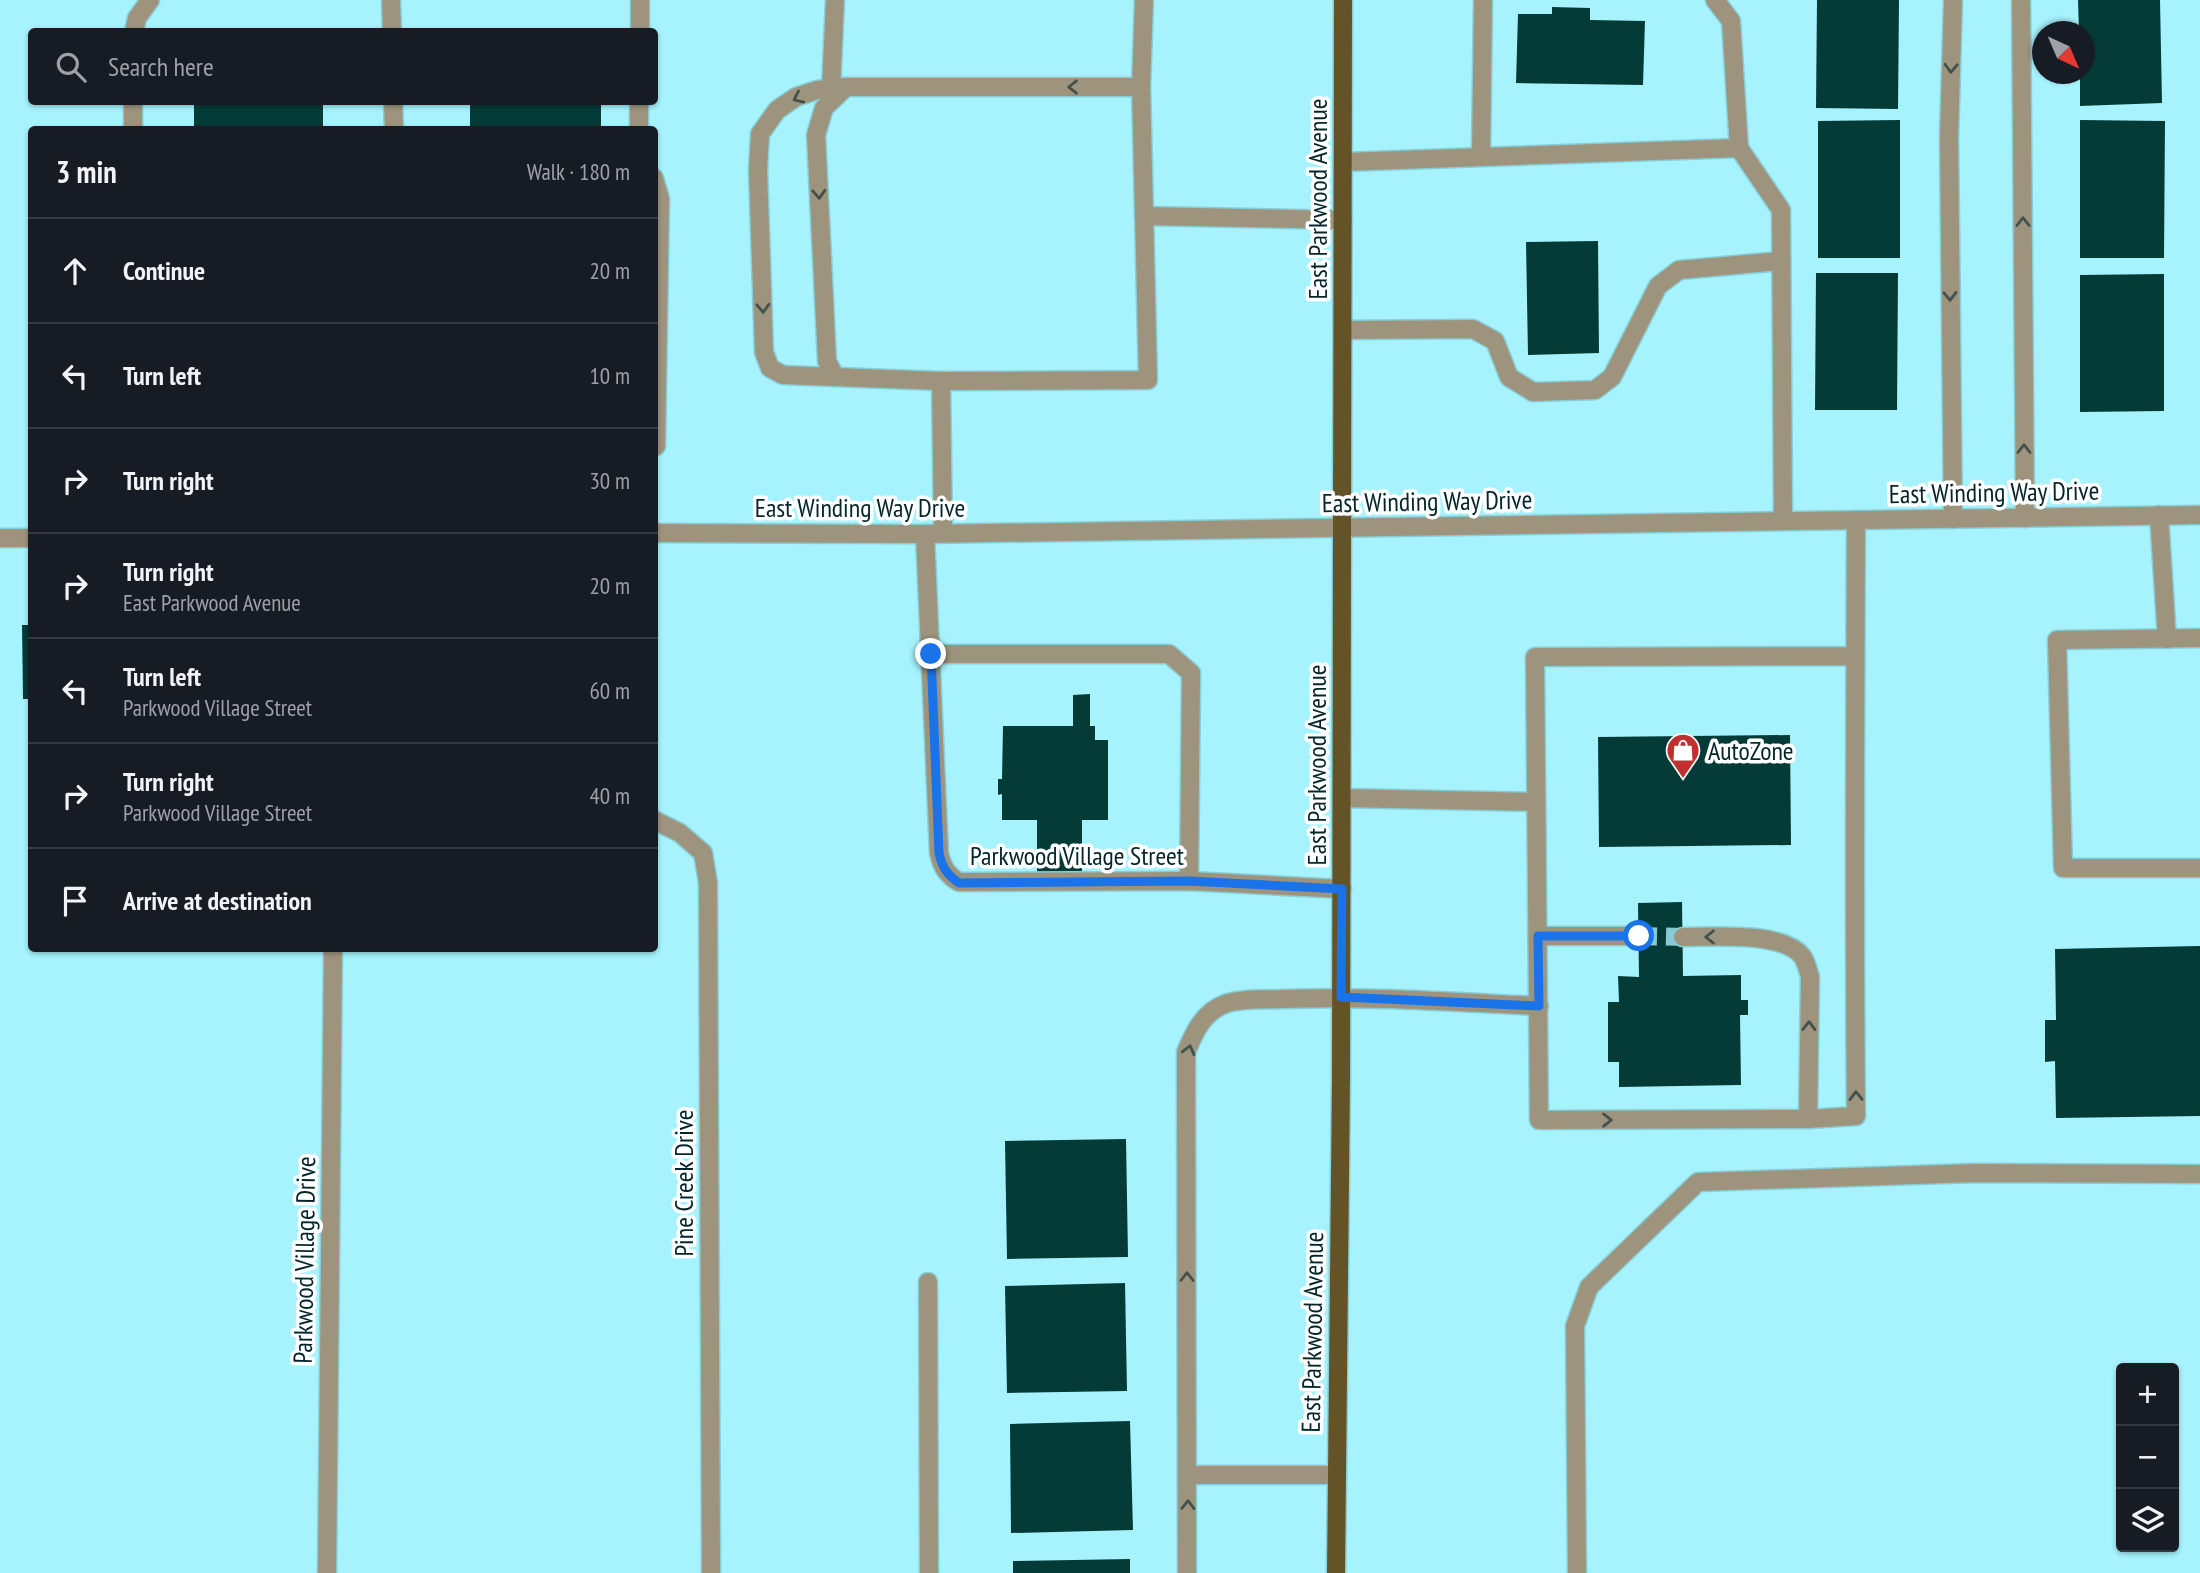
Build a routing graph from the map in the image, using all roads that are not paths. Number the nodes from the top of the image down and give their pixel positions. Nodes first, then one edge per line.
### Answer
1 (150, 0) edge
2 (391, 0) edge
3 (640, 0) edge
4 (835, 0) edge
5 (1144, 0) edge
6 (1343, 0) edge
7 (1483, 0) edge
8 (1715, 0) edge
9 (1953, 0) edge
10 (2021, 0) edge
11 (135, 28) edge
12 (392, 28) edge
13 (640, 28) edge
14 (1141, 87) junction
15 (839, 88) junction
16 (133, 105) edge
17 (393, 105) edge
18 (639, 105) edge
19 (133, 126) edge
20 (394, 126) edge
21 (639, 126) edge
22 (1739, 148) junction
23 (1481, 156) junction
24 (1343, 162) junction
25 (658, 192) edge
26 (1144, 216) junction
27 (1343, 220) junction
28 (1781, 261) junction
29 (658, 322) edge
30 (1343, 330) junction
31 (835, 377) junction
32 (941, 381) junction
33 (2160, 515) junction
34 (2200, 515) edge
35 (2025, 518) junction
36 (1953, 519) junction
37 (1856, 520) junction
38 (1783, 521) junction
39 (1343, 529) junction
40 (658, 533) edge
41 (934, 533) junction
42 (0, 538) edge
43 (28, 538) edge
44 (2200, 638) edge
45 (2167, 639) junction
46 (931, 654) junction
47 (1855, 656) junction
48 (1342, 798) junction
49 (1536, 802) junction
50 (658, 822) edge
51 (2200, 868) edge
52 (1189, 881) junction
53 (1342, 889) junction
54 (1538, 936) junction
55 (1639, 936) tunnel mouth
56 (1683, 937) tunnel mouth
57 (333, 952) edge
58 (1341, 997) junction
59 (1539, 1006) junction
60 (1808, 1119) junction
61 (2200, 1174) edge
62 (928, 1282) dead end
63 (1188, 1475) junction
64 (1337, 1475) junction
65 (327, 1573) edge
66 (711, 1573) edge
67 (929, 1573) edge
68 (1187, 1573) edge
69 (1336, 1573) edge
70 (1577, 1573) edge

1 - 11 street
2 - 12 street
3 - 13 street
4 - 15 street
5 - 14 street
6 - 24 main road, East Parkwood Avenue
7 - 23 street
8 - 22 street
9 -> 36 street
35 -> 10 street
14 -> 15 street
14 - 26 street
15 -> 31 street
15 -> 31 street
16 - 19 street
17 - 20 street
18 - 21 street
22 - 23 street
22 - 28 street
23 - 24 street
24 - 27 main road, East Parkwood Avenue
25 - 29 street
26 - 27 street
26 - 32 street
27 - 30 main road, East Parkwood Avenue
28 - 30 street
28 - 38 street
30 - 39 main road, East Parkwood Avenue
31 - 32 street
32 - 41 street, Parkwood Village Street
33 - 34 street, East Winding Way Drive
33 - 35 street, East Winding Way Drive
33 - 45 street
35 - 36 street, East Winding Way Drive
36 - 37 street, East Winding Way Drive
37 - 38 street, East Winding Way Drive
37 - 47 street
38 - 39 street, East Winding Way Drive
39 - 41 street, East Winding Way Drive
39 - 48 main road, East Parkwood Avenue
40 - 41 street, East Winding Way Drive
41 - 46 street, Parkwood Village Street
42 - 43 street
44 - 45 street
45 - 51 street
46 - 52 street, Parkwood Village Street
46 - 52 street
47 - 49 street
60 -> 47 street
48 - 49 street
48 - 53 main road, East Parkwood Avenue
49 - 54 street
50 - 66 street, Pine Creek Drive
52 - 53 street, Parkwood Village Street
53 - 58 main road, East Parkwood Avenue
54 - 55 street
54 - 59 street
60 -> 56 street
57 - 65 street, Parkwood Village Drive
58 - 59 street
63 -> 58 street
58 - 64 main road, East Parkwood Avenue
59 -> 60 street
61 - 70 street
62 - 67 street
63 - 64 street
68 -> 63 street
64 - 69 main road, East Parkwood Avenue

